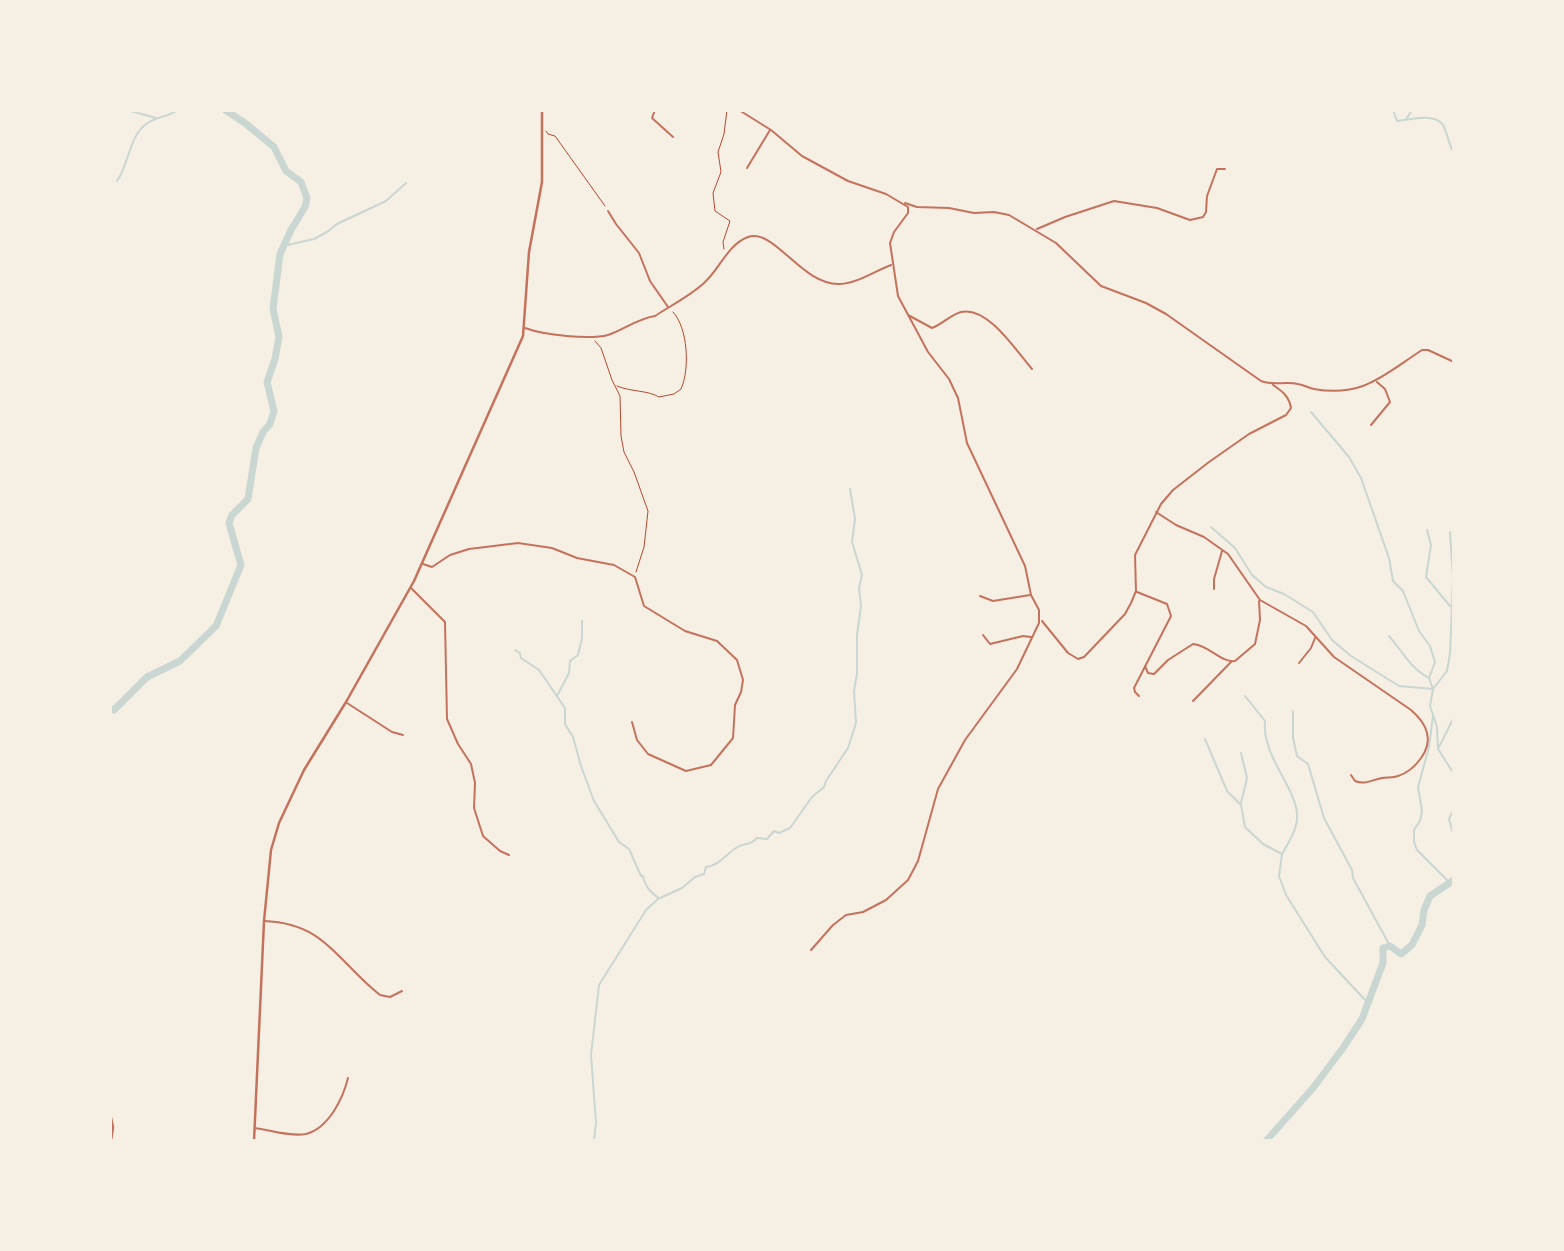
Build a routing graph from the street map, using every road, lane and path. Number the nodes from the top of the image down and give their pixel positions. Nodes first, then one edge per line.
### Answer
1 (542, 110) edge
2 (655, 110) edge
3 (727, 110) edge
4 (738, 110) edge
5 (546, 130) dead end
6 (771, 130) junction
7 (673, 137) dead end
8 (747, 168) dead end
9 (1225, 169) dead end
10 (904, 202) junction
11 (608, 211) joint
12 (1036, 229) junction
13 (725, 256) junction
14 (892, 265) junction
15 (668, 307) junction
16 (908, 315) junction
17 (524, 328) junction
18 (592, 337) junction
19 (1454, 362) edge
20 (1032, 369) dead end
21 (1376, 381) junction
22 (1272, 385) junction
23 (615, 386) junction
24 (1371, 425) dead end
25 (1156, 512) junction
26 (1222, 550) junction
27 (422, 563) junction
28 (635, 577) junction
29 (410, 588) junction
30 (1214, 589) dead end
31 (1136, 592) junction
32 (1031, 595) junction
33 (980, 596) dead end
34 (1260, 600) junction
35 (1040, 619) junction
36 (983, 635) dead end
37 (1315, 636) junction
38 (1031, 637) junction
39 (1231, 662) junction
40 (1299, 663) dead end
41 (1145, 666) junction
42 (1139, 696) dead end
43 (1193, 701) dead end
44 (346, 702) junction
45 (632, 722) dead end
46 (403, 735) dead end
47 (1351, 775) dead end
48 (509, 855) dead end
49 (264, 921) junction
50 (811, 950) dead end
51 (402, 991) dead end
52 (348, 1078) dead end
53 (110, 1113) edge
54 (254, 1128) junction
55 (111, 1141) edge
56 (254, 1141) edge

1 - 17 street
2 - 7 street
3 - 13 path
4 - 6 street
5 - 11 path
6 - 8 street
6 - 10 street
9 - 12 street
10 - 12 street
10 - 14 street
11 - 15 street
12 - 22 street
13 - 14 street
13 - 15 street
14 - 16 street
15 - 18 street
15 - 23 path
16 - 20 street
16 - 32 street
17 - 18 street
17 - 27 street
18 - 23 path
19 - 21 street
21 - 22 street
21 - 24 street
22 - 25 street
23 - 28 path
25 - 26 street
25 - 31 street
26 - 30 street
26 - 34 street
27 - 28 street
27 - 29 street
28 - 45 street
29 - 44 street
29 - 48 street
31 - 35 street
31 - 41 street
32 - 33 street
32 - 35 street
34 - 37 street
34 - 39 street
35 - 38 street
36 - 38 street
37 - 40 street
37 - 47 street
38 - 50 street
39 - 41 street
39 - 43 street
41 - 42 street
44 - 46 street
44 - 49 street
49 - 51 street
49 - 54 street
52 - 54 street
53 - 55 street
54 - 56 street

